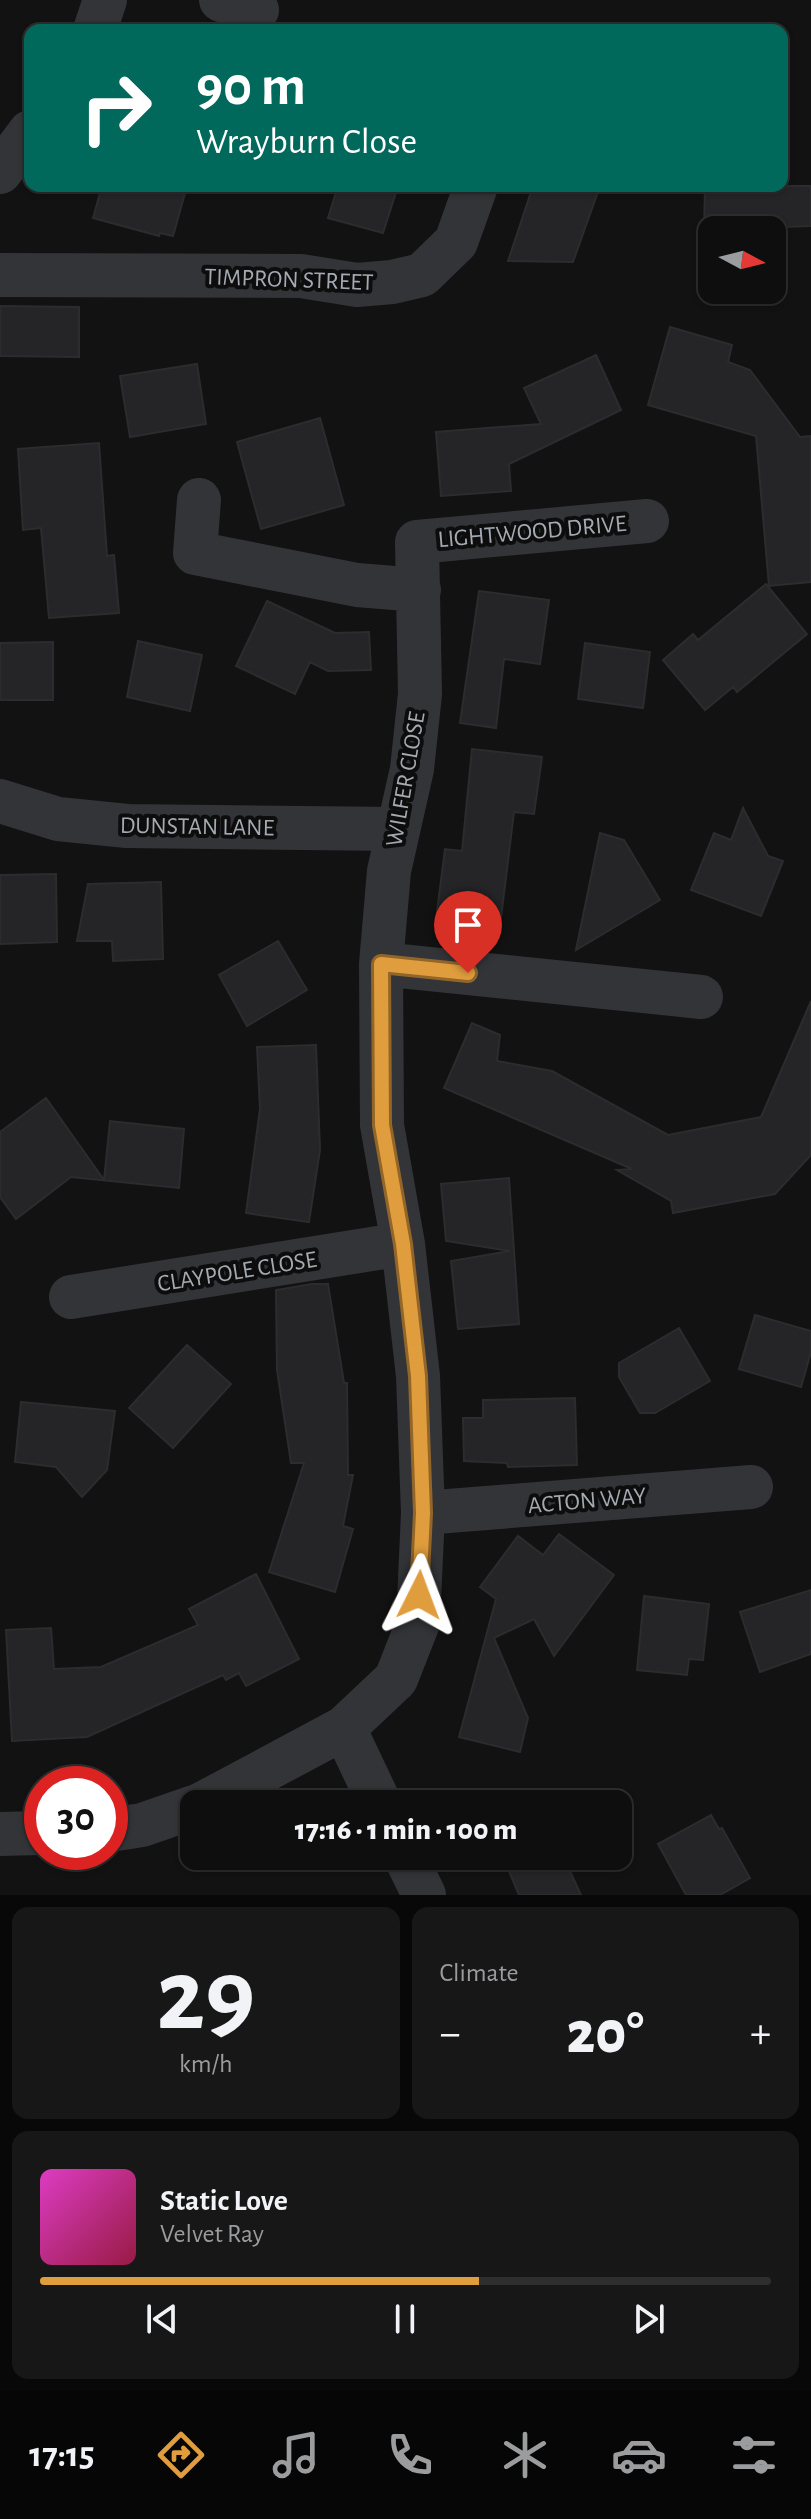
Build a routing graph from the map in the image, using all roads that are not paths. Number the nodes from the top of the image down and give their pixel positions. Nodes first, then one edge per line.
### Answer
1 (105, 0) edge
2 (97, 24) edge
3 (24, 140) edge
4 (0, 172) edge
5 (474, 192) edge
6 (0, 275) edge
7 (199, 500) dead end
8 (647, 521) dead end
9 (417, 542) joint
10 (419, 590) junction
11 (0, 801) edge
12 (396, 829) junction
13 (381, 964) junction
14 (701, 997) dead end
15 (403, 1244) junction
16 (71, 1297) dead end
17 (751, 1487) dead end
18 (423, 1513) junction
19 (344, 1728) junction
20 (228, 1790) edge
21 (373, 1790) edge
22 (180, 1812) edge
23 (128, 1827) edge
24 (24, 1833) edge
25 (0, 1834) edge
26 (412, 1870) edge
27 (424, 1895) edge

1 - 2 street
3 - 4 street
5 - 6 street, TIMPRON STREET
7 - 10 street
8 - 9 street, LIGHTWOOD DRIVE
9 - 10 street, WILFER CLOSE
10 - 12 street, WILFER CLOSE
11 - 12 street, DUNSTAN LANE
12 - 13 street, WILFER CLOSE
13 - 14 street
13 - 15 street, WILFER CLOSE
15 - 16 street, CLAYPOLE CLOSE
15 - 18 street, WILFER CLOSE
17 - 18 street, ACTON WAY
18 - 19 street, WILFER CLOSE
19 - 20 street, WILFER CLOSE
19 - 21 street
22 - 23 street
24 - 25 street
26 - 27 street

